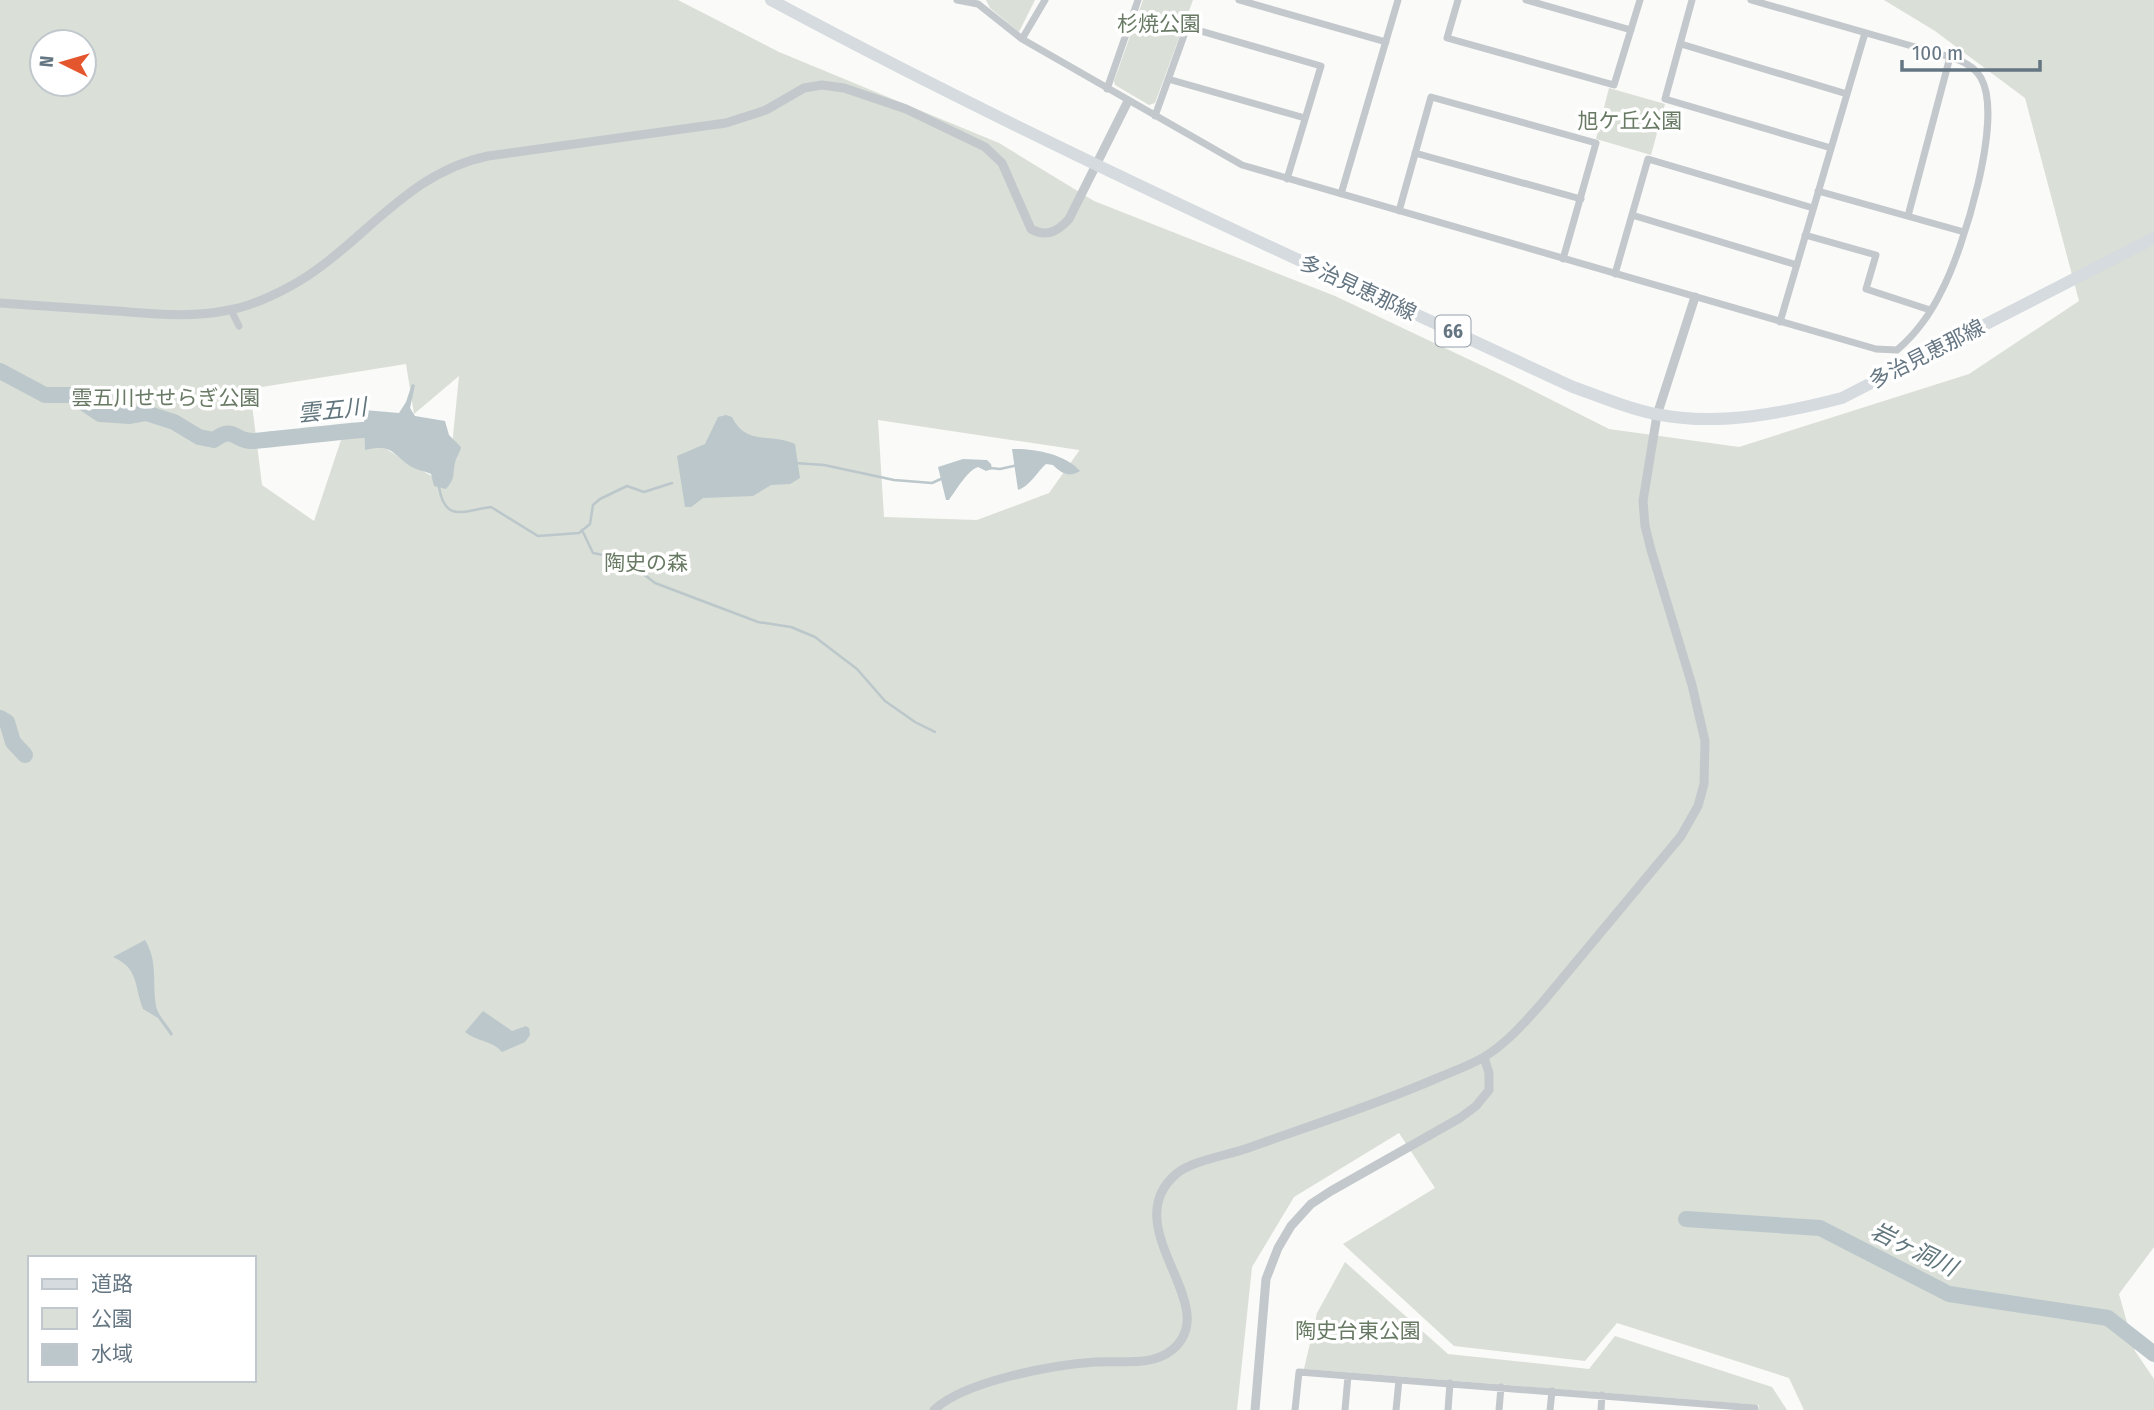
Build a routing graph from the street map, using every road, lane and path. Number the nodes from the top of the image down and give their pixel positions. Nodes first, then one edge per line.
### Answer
1 (771, 0) edge
2 (957, 0) edge
3 (1045, 0) edge
4 (1138, 0) edge
5 (1239, 0) edge
6 (1398, 0) edge
7 (1458, 0) edge
8 (1526, 0) edge
9 (1640, 0) edge
10 (1692, 0) edge
11 (1751, 0) edge
12 (977, 2) edge
13 (1631, 30) junction
14 (1865, 33) junction
15 (1022, 39) junction
16 (1386, 42) junction
17 (1681, 44) junction
18 (1950, 57) junction
19 (1168, 79) junction
20 (1107, 89) junction
21 (1847, 94) junction
22 (1128, 101) junction
23 (1155, 116) junction
24 (1305, 118) junction
25 (1831, 148) junction
26 (1415, 153) junction
27 (1097, 165) junction
28 (1287, 179) junction
29 (1818, 191) junction
30 (1341, 194) junction
31 (1581, 199) junction
32 (1814, 208) junction
33 (1399, 211) junction
34 (1632, 215) junction
35 (1908, 216) junction
36 (1964, 232) junction
37 (1805, 235) junction
38 (2154, 238) edge
39 (1563, 259) junction
40 (1797, 265) junction
41 (1615, 274) junction
42 (1695, 297) junction
43 (0, 303) edge
44 (231, 310) junction
45 (1930, 310) junction
46 (1780, 322) junction
47 (239, 326) dead end
48 (1657, 415) junction
49 (1484, 1057) junction
50 (1348, 1376) junction
51 (1399, 1380) junction
52 (1450, 1383) junction
53 (1501, 1387) junction
54 (1552, 1391) junction
55 (1602, 1395) junction
56 (1653, 1400) junction
57 (1706, 1407) edge
58 (934, 1410) edge
59 (1255, 1410) edge
60 (1295, 1410) edge
61 (1345, 1410) edge
62 (1396, 1410) edge
63 (1448, 1410) edge
64 (1499, 1410) edge
65 (1550, 1410) edge
66 (1601, 1410) edge
67 (1653, 1410) edge
68 (1755, 1410) edge

1 - 27 main road, 多治見恵那線 / 66
2 - 12 street
3 - 15 street
4 - 20 street
5 - 16 street
6 - 16 street
7 - 13 street
8 - 13 street
9 - 13 street
10 - 17 street
11 - 14 street
12 - 15 street
14 - 18 street
14 - 21 street
15 - 20 street
16 - 30 street
17 - 21 street
17 - 25 street
18 - 35 street
18 - 36 street
19 - 23 street
19 - 24 street
19 - 24 street
20 - 22 street
21 - 25 street
22 - 23 street
22 - 27 street
23 - 28 street
24 - 28 street
25 - 29 street
26 - 31 street
26 - 31 street
26 - 33 street
27 - 44 street
27 - 48 main road, 多治見恵那線 / 66
28 - 30 street
29 - 32 street
29 - 35 street
30 - 33 street
31 - 39 street
32 - 34 street
32 - 37 street
33 - 39 street
34 - 40 street
34 - 41 street
35 - 36 street
36 - 45 street
37 - 40 street
37 - 45 street
38 - 48 main road, 多治見恵那線 / 66
39 - 41 street
40 - 46 street
41 - 42 street
42 - 46 street
42 - 48 street
43 - 44 street
44 - 47 street
45 - 46 street
48 - 49 street
49 - 58 street
49 - 59 street
50 - 51 street
50 - 60 street
50 - 61 street
51 - 52 street
51 - 62 street
52 - 53 street
52 - 63 street
53 - 54 street
53 - 64 street
54 - 55 street
54 - 65 street
55 - 56 street
55 - 66 street
56 - 57 street
56 - 67 street
57 - 68 street

